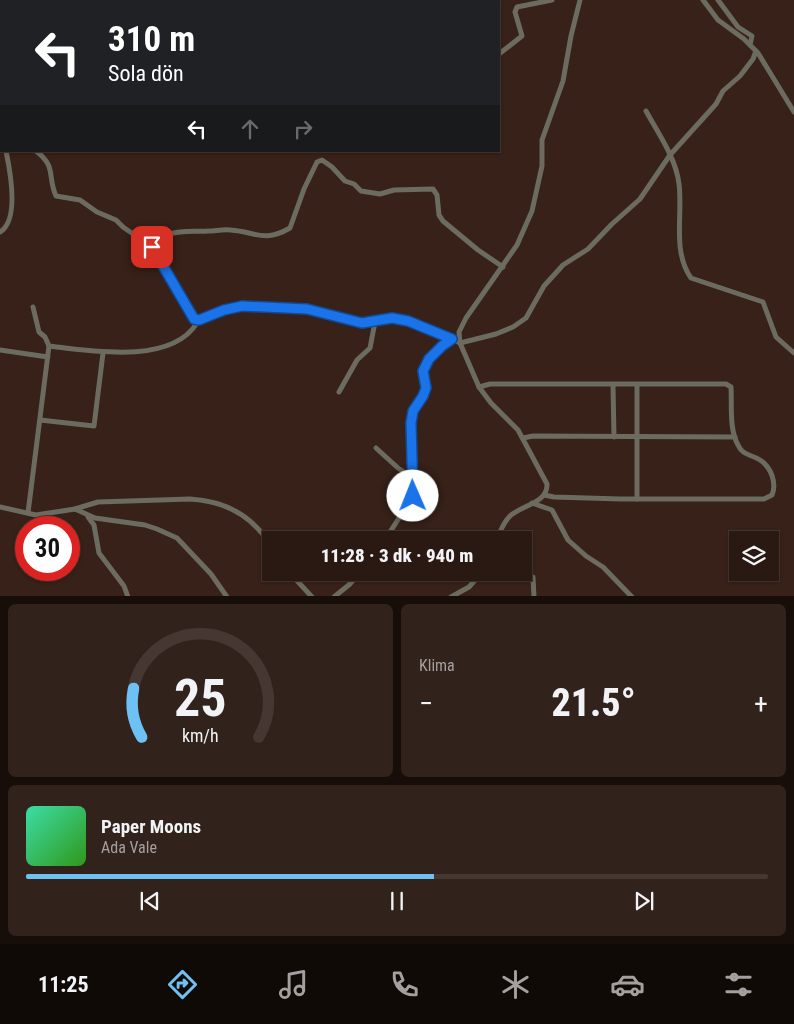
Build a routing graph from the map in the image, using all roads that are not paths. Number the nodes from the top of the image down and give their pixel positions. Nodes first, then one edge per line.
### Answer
1 (552, 0) edge
2 (580, 0) edge
3 (703, 0) edge
4 (718, 0) edge
5 (750, 45) junction
6 (756, 51) junction
7 (500, 53) edge
8 (646, 111) dead end
9 (794, 112) edge
10 (6, 152) edge
11 (37, 152) edge
12 (670, 155) junction
13 (0, 232) edge
14 (153, 249) junction
15 (503, 267) junction
16 (33, 307) dead end
17 (194, 319) junction
18 (375, 322) junction
19 (452, 339) junction
20 (460, 343) junction
21 (49, 346) junction
22 (0, 350) edge
23 (103, 353) junction
24 (794, 353) edge
25 (48, 357) junction
26 (613, 385) junction
27 (637, 385) junction
28 (479, 387) junction
29 (339, 392) dead end
30 (40, 420) junction
31 (614, 436) junction
32 (735, 436) junction
33 (637, 437) junction
34 (523, 438) junction
35 (376, 448) dead end
36 (413, 478) junction
37 (544, 495) junction
38 (637, 499) junction
39 (532, 503) junction
40 (0, 507) edge
41 (75, 509) junction
42 (28, 513) junction
43 (86, 515) junction
44 (392, 531) edge
45 (500, 531) edge
46 (262, 532) edge
47 (532, 577) edge
48 (298, 581) edge
49 (352, 581) edge
50 (474, 581) edge
51 (128, 596) edge
52 (227, 596) edge
53 (312, 596) edge
54 (334, 596) edge
55 (451, 596) edge
56 (534, 596) edge
57 (632, 596) edge

1 - 7 street
2 - 15 street
3 - 5 street
4 - 5 street
5 - 6 street
6 - 9 street
6 - 12 street
8 - 12 street
10 - 13 street
11 - 14 street
12 - 20 street
12 - 24 street
14 - 15 street
14 - 17 street
15 - 20 street
16 - 21 street
17 - 18 street
17 - 23 street
18 - 19 street
18 - 29 street
19 - 20 street
19 - 36 street
20 - 28 street
21 - 23 street
21 - 25 street
22 - 25 street
23 - 30 street
25 - 30 street
26 - 27 street
26 - 28 street
26 - 31 street
27 - 32 street
27 - 33 street
28 - 34 street
30 - 42 street
31 - 33 street
31 - 34 street
32 - 33 street
32 - 38 street
33 - 38 street
34 - 37 street
35 - 36 street
36 - 44 street
37 - 38 street
37 - 39 street
39 - 45 street
39 - 57 street
40 - 42 street
41 - 42 street
41 - 43 street
41 - 46 street
43 - 51 street
43 - 52 street
47 - 56 street
48 - 53 street
49 - 54 street
50 - 55 street

